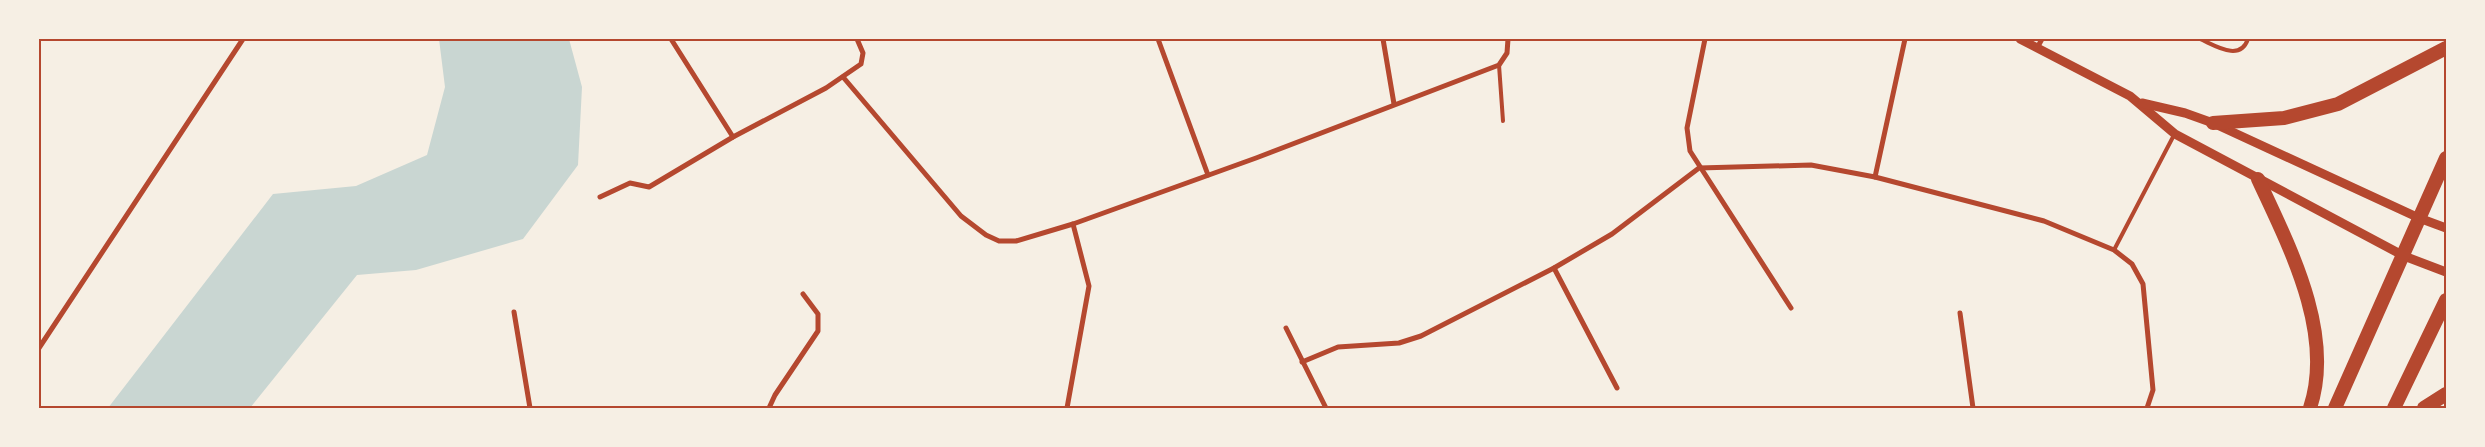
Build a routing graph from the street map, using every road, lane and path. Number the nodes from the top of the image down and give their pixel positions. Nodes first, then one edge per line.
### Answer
1 (243, 39) edge
2 (671, 39) edge
3 (857, 39) edge
4 (1158, 39) edge
5 (1383, 39) edge
6 (1508, 39) edge
7 (1704, 39) edge
8 (1905, 39) edge
9 (2020, 39) edge
10 (2042, 39) edge
11 (2200, 39) edge
12 (2248, 39) edge
13 (2037, 48) junction
14 (2446, 48) edge
15 (1499, 65) junction
16 (843, 77) junction
17 (2139, 102) junction
18 (1394, 104) junction
19 (1503, 121) dead end
20 (2213, 123) junction
21 (2175, 134) junction
22 (733, 137) junction
23 (2446, 158) edge
24 (1699, 168) junction
25 (1208, 175) junction
26 (1874, 177) junction
27 (2258, 179) junction
28 (600, 197) dead end
29 (2419, 218) junction
30 (1073, 224) junction
31 (2446, 228) edge
32 (2114, 250) junction
33 (2404, 256) junction
34 (1554, 268) junction
35 (2446, 272) edge
36 (803, 294) dead end
37 (2446, 300) edge
38 (1791, 308) dead end
39 (514, 312) dead end
40 (1960, 313) dead end
41 (1286, 328) dead end
42 (39, 348) edge
43 (1302, 362) junction
44 (1616, 388) dead end
45 (2446, 394) edge
46 (530, 408) edge
47 (769, 408) edge
48 (1067, 408) edge
49 (1326, 408) edge
50 (1973, 408) edge
51 (2147, 408) edge
52 (2310, 408) edge
53 (2335, 408) edge
54 (2394, 408) edge
55 (2424, 408) edge

1 - 42 street
2 - 22 street
3 - 16 street
4 - 25 street
5 - 18 street
6 - 15 street
7 - 24 street
8 - 26 street
9 - 13 street
10 - 13 street
11 - 12 lane
13 - 17 street
14 - 20 highway
15 - 18 street
15 - 19 lane
16 - 22 street
16 - 30 street
17 - 20 street
17 - 21 street
18 - 25 street
20 - 29 street
21 - 27 street
21 - 32 lane
22 - 28 street
23 - 29 highway
24 - 26 street
24 - 34 street
24 - 38 street
25 - 30 street
26 - 32 street
27 - 33 street
27 - 52 highway
29 - 31 street
29 - 33 highway
30 - 48 street
32 - 51 street
33 - 35 street
33 - 53 highway
34 - 43 street
34 - 44 street
36 - 47 street
37 - 54 highway
39 - 46 street
40 - 50 street
41 - 43 street
43 - 49 street
45 - 55 highway

